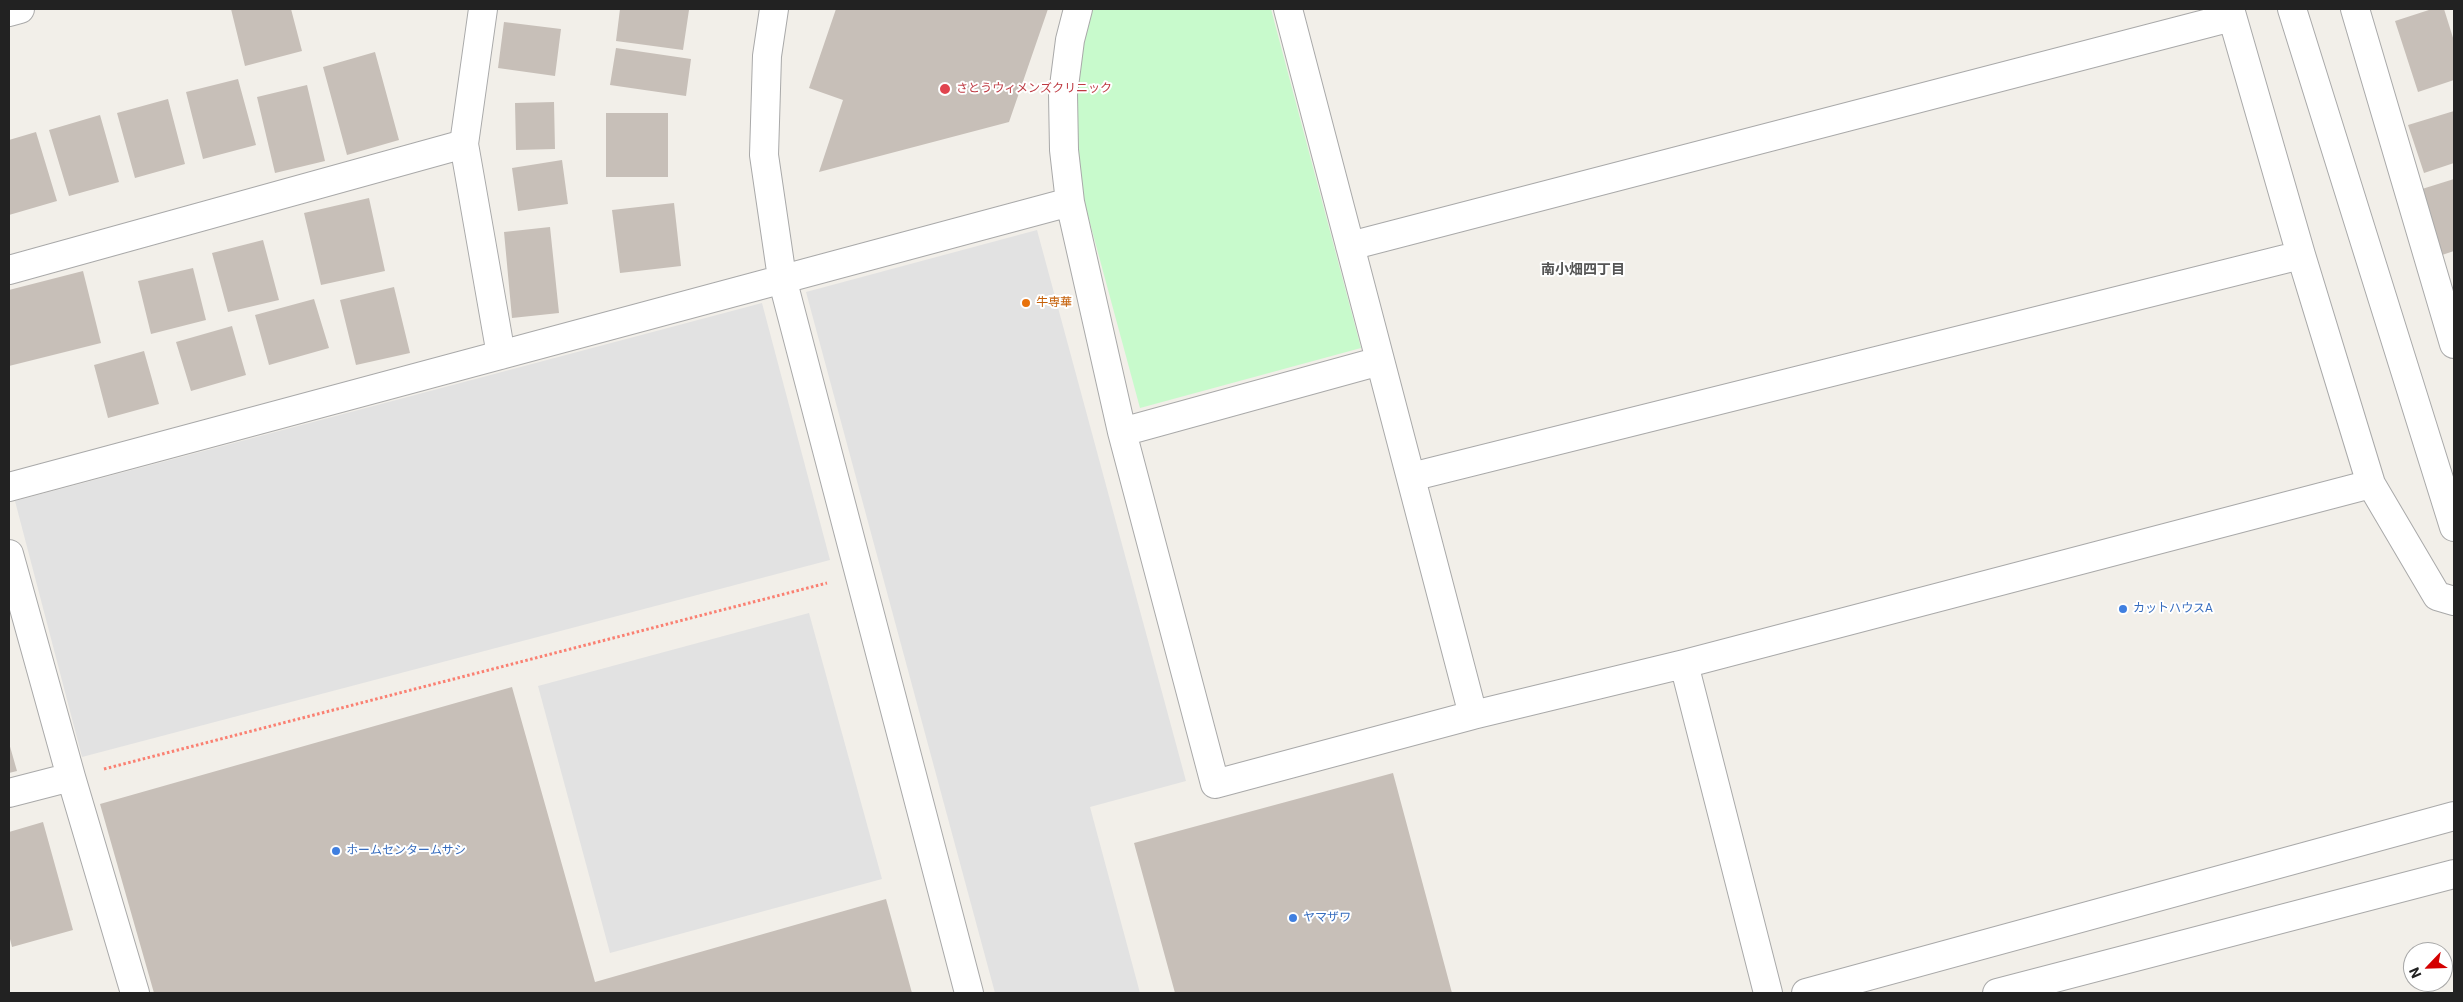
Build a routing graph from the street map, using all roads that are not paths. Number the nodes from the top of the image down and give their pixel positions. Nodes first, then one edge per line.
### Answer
1 (20, 9) edge
2 (482, 9) edge
3 (774, 9) edge
4 (1078, 9) edge
5 (2292, 9) edge
6 (2355, 9) edge
7 (1291, 10) edge
8 (9, 12) edge
9 (2231, 13) edge
10 (464, 144) junction
11 (1070, 202) junction
12 (1350, 246) junction
13 (2301, 255) junction
14 (9, 270) edge
15 (782, 278) junction
16 (2454, 344) edge
17 (501, 355) junction
18 (1380, 361) junction
19 (1122, 432) junction
20 (1411, 477) junction
21 (2371, 484) junction
22 (9, 487) edge
23 (2450, 493) edge
24 (2454, 527) edge
25 (9, 554) edge
26 (2454, 601) edge
27 (1684, 664) junction
28 (1473, 715) junction
29 (71, 777) junction
30 (9, 793) edge
31 (2454, 816) edge
32 (2454, 874) edge
33 (135, 993) edge
34 (969, 993) edge
35 (1768, 993) edge
36 (1806, 993) edge
37 (1997, 993) edge

1 - 8 street
2 - 10 street
3 - 15 street
4 - 11 street
5 - 23 street
6 - 16 street
7 - 12 street
9 - 12 street
9 - 13 street
10 - 14 street
10 - 17 street
11 - 15 street
11 - 19 street
12 - 18 street
13 - 20 street
13 - 21 street
15 - 17 street
15 - 34 street
17 - 22 street
18 - 19 street
18 - 20 street
19 - 28 street
20 - 28 street
21 - 26 street
21 - 27 street
23 - 24 street
25 - 29 street
27 - 28 street
27 - 35 street
29 - 30 street
29 - 33 street
31 - 36 street
32 - 37 street

